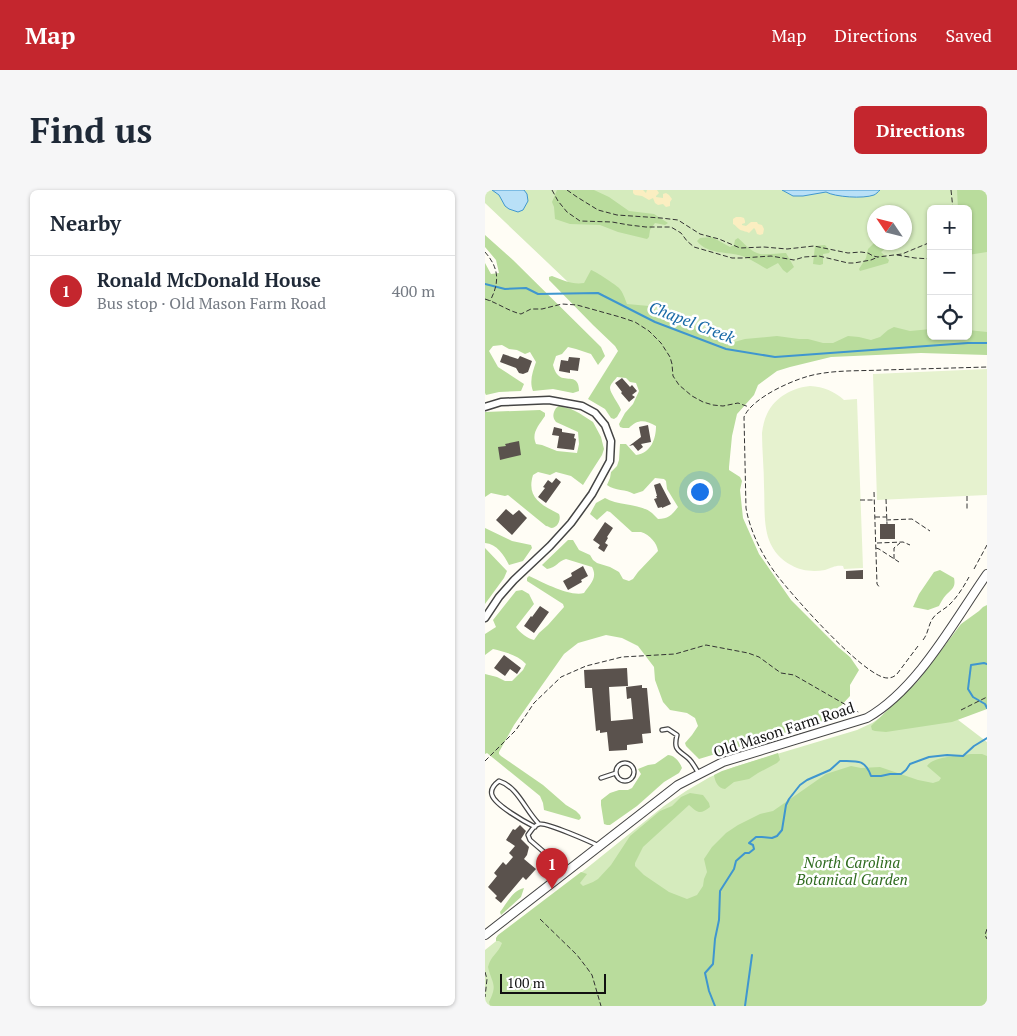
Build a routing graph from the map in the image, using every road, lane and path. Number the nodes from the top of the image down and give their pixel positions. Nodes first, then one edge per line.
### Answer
1 (552, 190) edge
2 (567, 190) edge
3 (951, 190) edge
4 (953, 205) edge
5 (927, 244) edge
6 (485, 252) edge
7 (894, 255) junction
8 (878, 257) junction
9 (927, 259) edge
10 (485, 300) edge
11 (490, 301) junction
12 (987, 367) edge
13 (485, 406) edge
14 (750, 408) junction
15 (874, 492) dead end
16 (967, 496) dead end
17 (886, 499) dead end
18 (860, 500) dead end
19 (874, 500) junction
20 (967, 510) dead end
21 (875, 517) junction
22 (886, 518) junction
23 (887, 524) dead end
24 (929, 531) dead end
25 (887, 539) dead end
26 (876, 542) junction
27 (887, 542) junction
28 (901, 542) junction
29 (910, 545) dead end
30 (987, 545) edge
31 (876, 548) junction
32 (894, 559) junction
33 (899, 562) dead end
34 (974, 569) dead end
35 (969, 577) dead end
36 (986, 579) edge
37 (880, 588) dead end
38 (485, 618) edge
39 (923, 640) dead end
40 (918, 646) dead end
41 (987, 697) edge
42 (961, 710) dead end
43 (867, 718) junction
44 (662, 730) dead end
45 (485, 761) edge
46 (616, 773) junction
47 (699, 774) junction
48 (601, 778) dead end
49 (539, 824) junction
50 (535, 827) junction
51 (599, 846) junction
52 (564, 874) junction
53 (540, 919) dead end
54 (987, 929) edge
55 (485, 935) edge
56 (987, 939) edge
57 (485, 972) edge
58 (485, 997) edge
59 (601, 1006) edge

1 - 8 path
2 - 8 path
3 - 4 path
5 - 7 path
6 - 11 path
7 - 8 path
7 - 9 path
10 - 11 path
11 - 14 path
12 - 14 path
13 - 38 street
14 - 40 path
15 - 19 path
16 - 20 path
17 - 22 path
18 - 19 path
19 - 21 path
21 - 22 path
21 - 26 path
22 - 23 path
22 - 24 path
25 - 27 path
26 - 27 path
26 - 31 path
27 - 28 path
28 - 29 path
28 - 32 path
30 - 34 path
31 - 32 path
31 - 37 path
32 - 33 path
35 - 39 path
36 - 43 street, Old Mason Farm Road
41 - 42 path
43 - 45 path
43 - 47 street, Old Mason Farm Road
44 - 47 lane
46 - 46 lane
46 - 48 lane
47 - 51 street, Old Mason Farm Road
49 - 50 lane
49 - 50 lane
49 - 51 lane
50 - 52 lane
51 - 52 street, Old Mason Farm Road
52 - 55 street, Old Mason Farm Road
53 - 59 path
54 - 56 path
57 - 58 path

